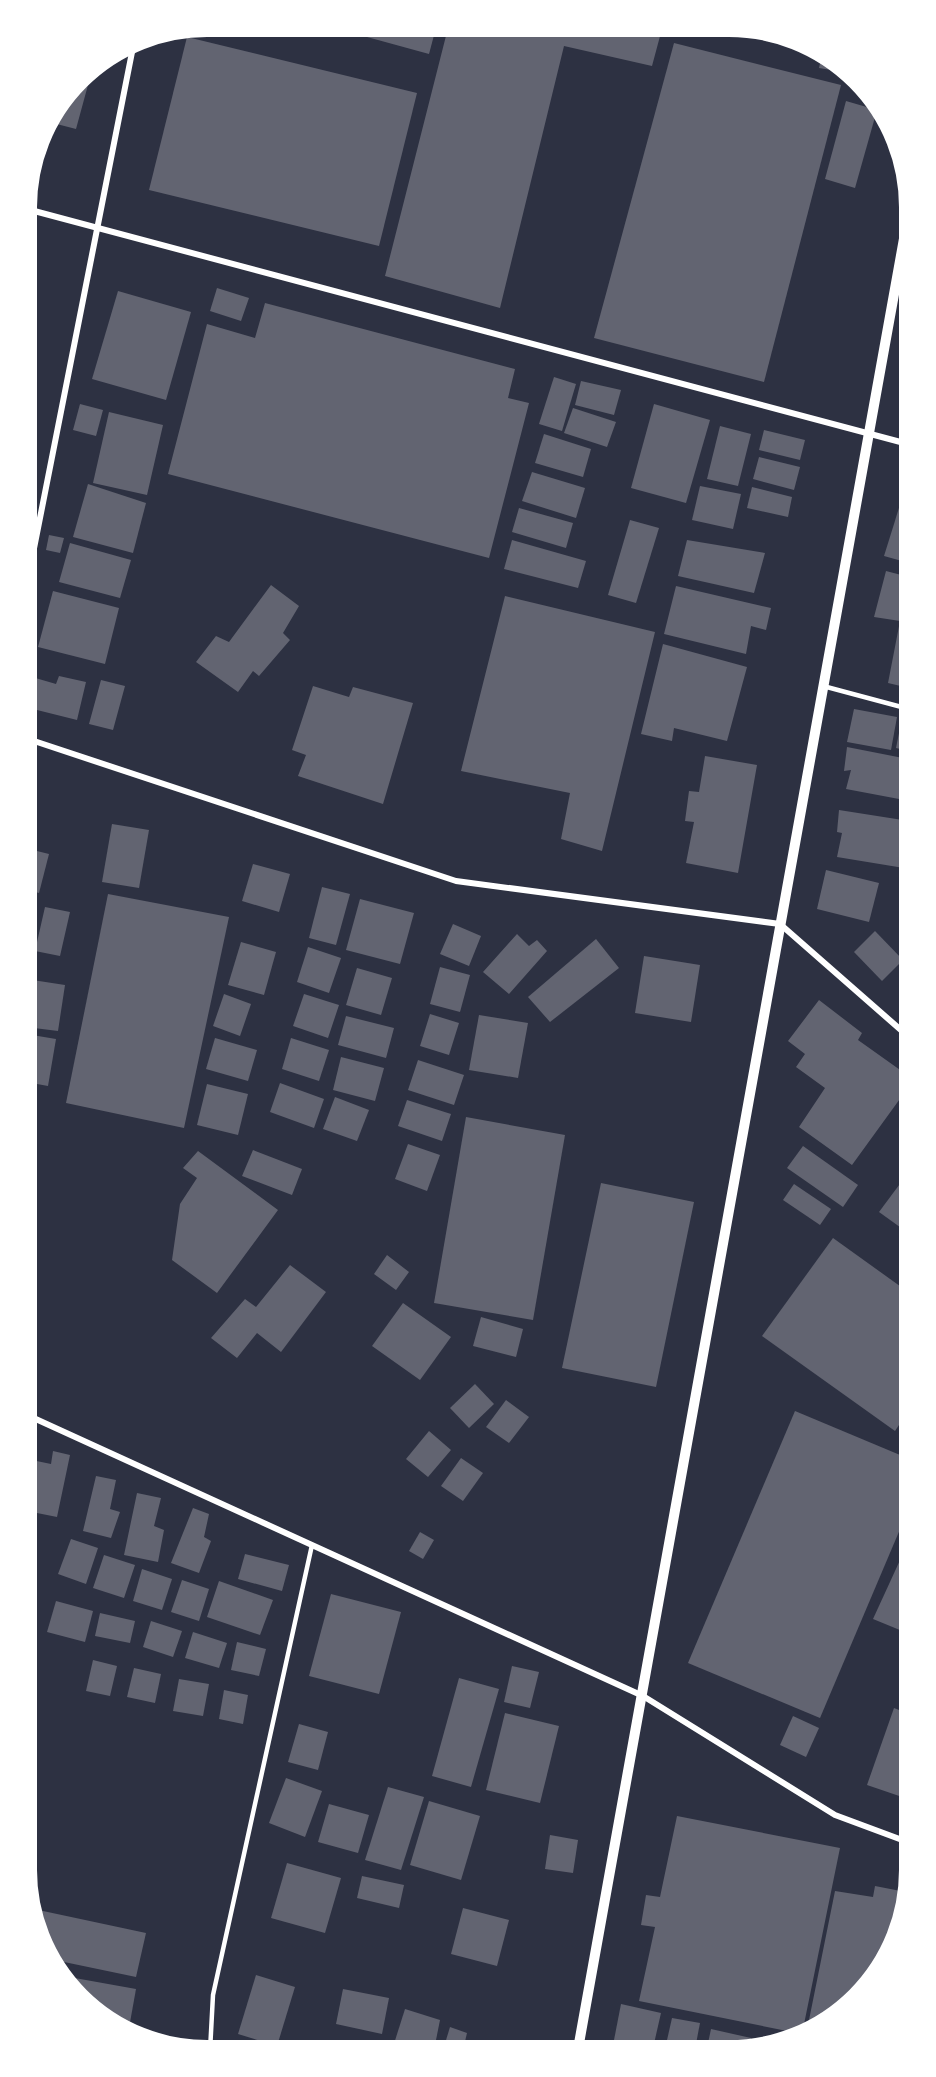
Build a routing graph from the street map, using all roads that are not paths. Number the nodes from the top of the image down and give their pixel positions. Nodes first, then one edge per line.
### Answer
1 (133, 50) edge
2 (33, 211) edge
3 (98, 228) junction
4 (903, 244) edge
5 (869, 434) junction
6 (903, 443) edge
7 (33, 554) edge
8 (823, 686) junction
9 (903, 707) edge
10 (33, 741) edge
11 (780, 924) junction
12 (903, 1032) edge
13 (33, 1418) edge
14 (312, 1545) junction
15 (643, 1696) junction
16 (903, 1840) edge
17 (210, 2044) edge
18 (579, 2044) edge

1 - 3 street
2 - 3 street
3 - 5 street
3 - 7 street
4 - 5 street
5 - 6 street
5 - 8 street
8 - 9 lane
8 - 11 street
10 - 11 street
11 - 12 street
11 - 15 street
13 - 14 street
14 - 15 street
14 - 17 lane
15 - 16 street
15 - 18 street

